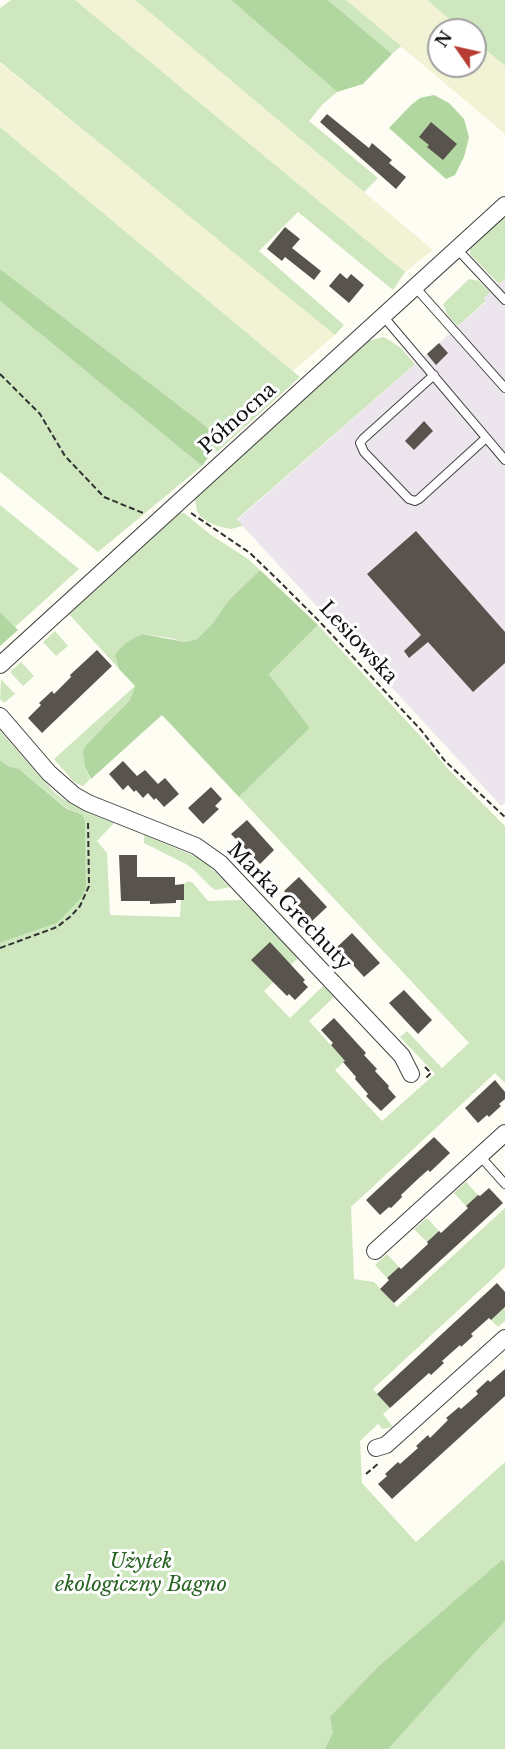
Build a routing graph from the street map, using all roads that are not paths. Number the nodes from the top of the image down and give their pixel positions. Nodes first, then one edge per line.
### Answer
1 (505, 205) edge
2 (457, 249) junction
3 (415, 287) junction
4 (505, 300) edge
5 (383, 316) junction
6 (434, 375) junction
7 (505, 388) edge
8 (486, 438) junction
9 (502, 450) edge
10 (505, 460) edge
11 (0, 665) edge
12 (0, 716) edge
13 (411, 1074) dead end
14 (505, 1133) edge
15 (480, 1156) junction
16 (505, 1184) edge
17 (375, 1251) dead end
18 (505, 1338) edge
19 (376, 1448) dead end

1 - 2 street, Północna
2 - 3 street, Północna
2 - 4 lane
3 - 5 street, Północna
3 - 7 lane
5 - 6 lane
5 - 11 street, Północna
6 - 8 lane
6 - 8 lane
8 - 9 lane
9 - 10 lane
12 - 13 street, Marka Grechuty
14 - 15 street
15 - 16 lane
15 - 17 street
18 - 19 street

